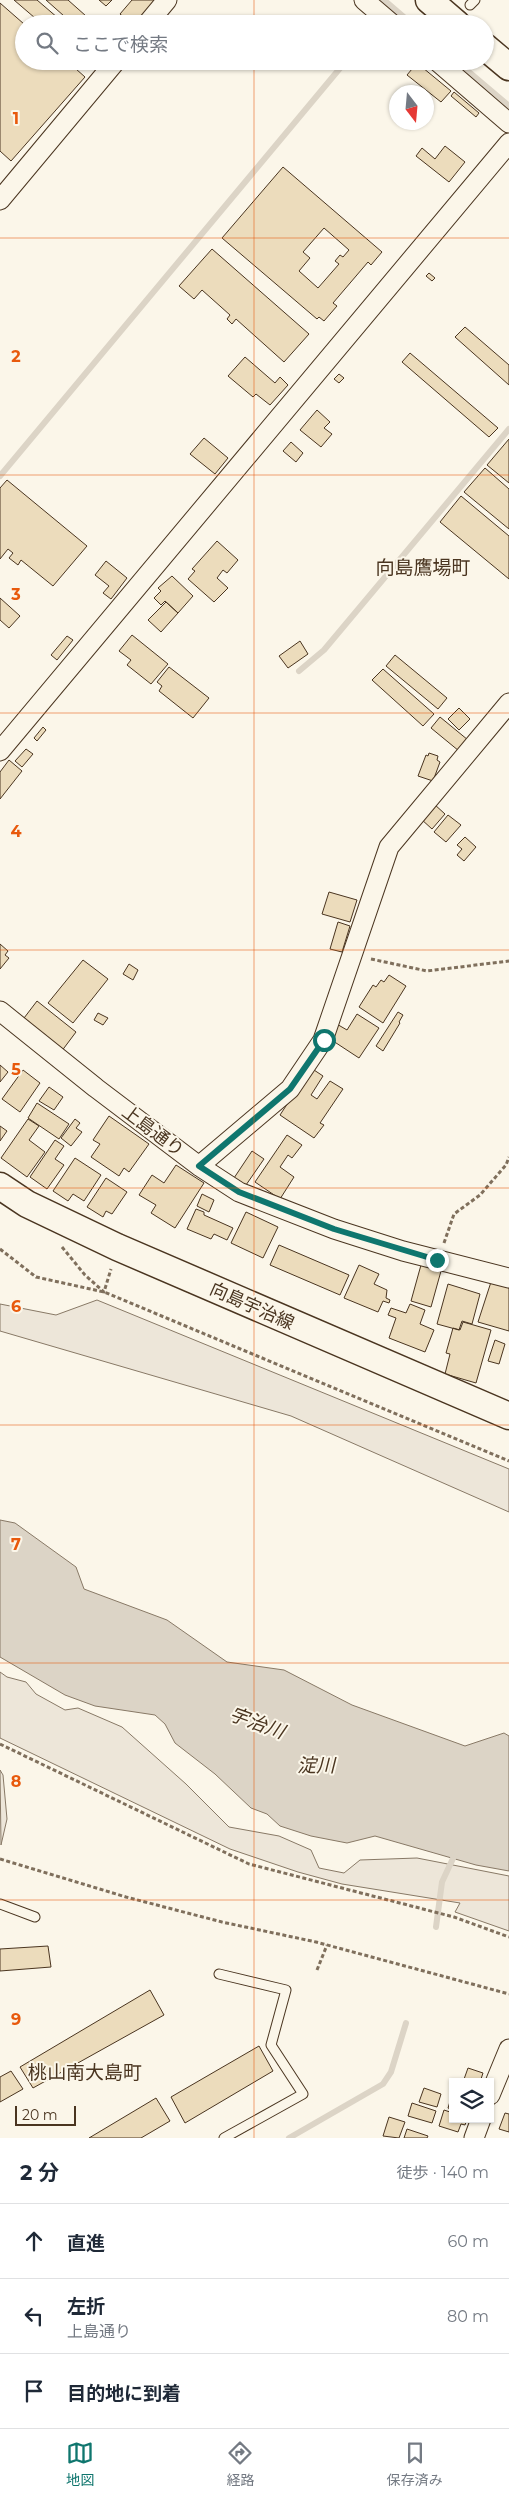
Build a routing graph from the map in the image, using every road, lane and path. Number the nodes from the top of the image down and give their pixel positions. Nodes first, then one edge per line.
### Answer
1 (167, 0) edge
2 (429, 0) edge
3 (467, 10) edge
4 (154, 15) edge
5 (494, 54) edge
6 (509, 67) edge
7 (108, 70) edge
8 (448, 70) edge
9 (509, 122) edge
10 (509, 144) edge
11 (0, 200) edge
12 (509, 703) edge
13 (0, 751) edge
14 (353, 955) junction
15 (509, 961) edge
16 (0, 1011) edge
17 (509, 1157) edge
18 (199, 1166) junction
19 (0, 1186) edge
20 (0, 1249) edge
21 (437, 1260) junction
22 (509, 1278) edge
23 (509, 1416) edge
24 (509, 1461) edge
25 (0, 1744) edge
26 (0, 1859) edge
27 (0, 1904) edge
28 (35, 1917) dead end
29 (509, 1937) edge
30 (328, 1945) junction
31 (317, 1970) dead end
32 (219, 1974) dead end
33 (509, 1994) edge
34 (509, 2049) edge
35 (494, 2085) edge
36 (480, 2123) edge
37 (224, 2138) edge
38 (474, 2138) edge

1 - 4 street
2 - 3 main road
5 - 6 main road
7 - 11 street
8 - 9 street
10 - 13 street
12 - 14 street
14 - 15 path
14 - 18 street
16 - 18 street, 上島通り
17 - 21 path
18 - 21 street, 上島通り
19 - 23 main road, 向島宇治線
20 - 24 path
21 - 22 street, 上島通り
25 - 29 path
26 - 30 path
27 - 28 lane
30 - 31 path
30 - 33 path
32 - 37 lane
34 - 35 street
36 - 38 street

